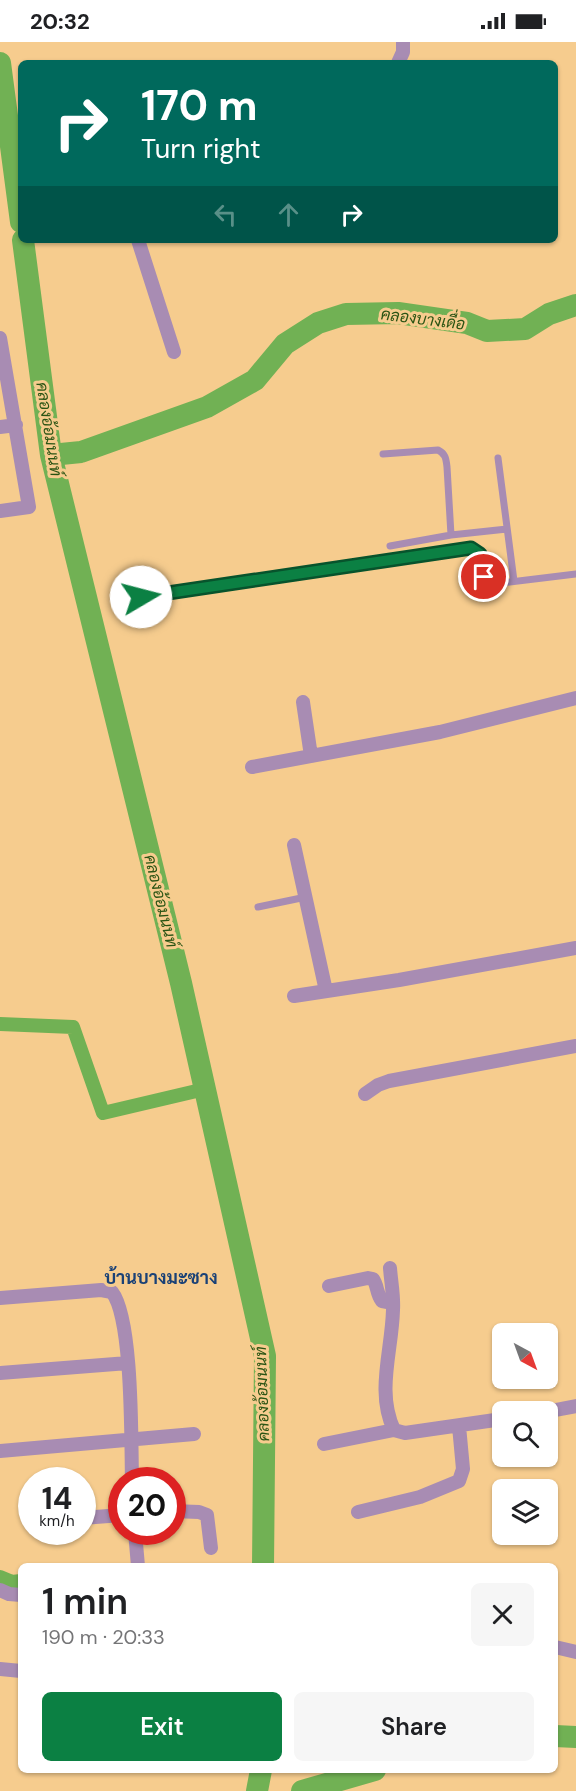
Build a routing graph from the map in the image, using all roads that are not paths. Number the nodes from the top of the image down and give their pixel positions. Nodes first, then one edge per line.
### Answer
1 (403, 42) edge
2 (399, 60) edge
3 (139, 243) edge
4 (0, 338) edge
5 (174, 352) dead end
6 (16, 425) junction
7 (0, 427) edge
8 (383, 454) dead end
9 (498, 458) dead end
10 (0, 511) edge
11 (507, 529) junction
12 (451, 535) junction
13 (390, 546) dead end
14 (576, 574) edge
15 (514, 581) junction
16 (141, 597) dead end
17 (576, 698) edge
18 (303, 702) dead end
19 (311, 756) junction
20 (252, 767) dead end
21 (294, 845) dead end
22 (306, 897) junction
23 (258, 907) dead end
24 (576, 948) edge
25 (326, 991) junction
26 (294, 996) dead end
27 (576, 1047) edge
28 (365, 1094) dead end
29 (390, 1268) dead end
30 (329, 1286) dead end
31 (0, 1298) edge
32 (393, 1303) junction
33 (128, 1363) junction
34 (0, 1373) edge
35 (576, 1406) edge
36 (558, 1410) edge
37 (492, 1421) edge
38 (459, 1426) junction
39 (394, 1430) junction
40 (194, 1434) dead end
41 (130, 1438) junction
42 (324, 1444) dead end
43 (0, 1451) edge
44 (131, 1467) edge
45 (186, 1512) edge
46 (358, 1512) dead end
47 (136, 1545) edge
48 (211, 1548) dead end
49 (138, 1563) edge
50 (0, 1590) edge
51 (18, 1595) edge
52 (558, 1648) edge
53 (576, 1652) edge
54 (0, 1669) edge
55 (18, 1671) edge

1 - 2 street
3 - 5 street
4 - 6 street
6 - 7 street
6 - 10 street
8 - 12 lane
9 - 11 lane
11 - 12 lane
11 - 15 lane
12 - 13 lane
14 - 15 lane
15 - 16 lane
17 - 19 street
18 - 19 street
19 - 20 street
21 - 22 street
22 - 23 lane
22 - 25 street
24 - 25 street
25 - 26 street
27 - 28 street
29 - 32 street
30 - 32 street
31 - 33 street
32 - 39 street
33 - 34 street
33 - 41 street
35 - 36 street
37 - 38 street
38 - 39 street
38 - 46 street
39 - 42 street
40 - 41 street
41 - 43 street
41 - 44 street
45 - 48 street
47 - 49 street
50 - 51 street
52 - 53 street
54 - 55 street

